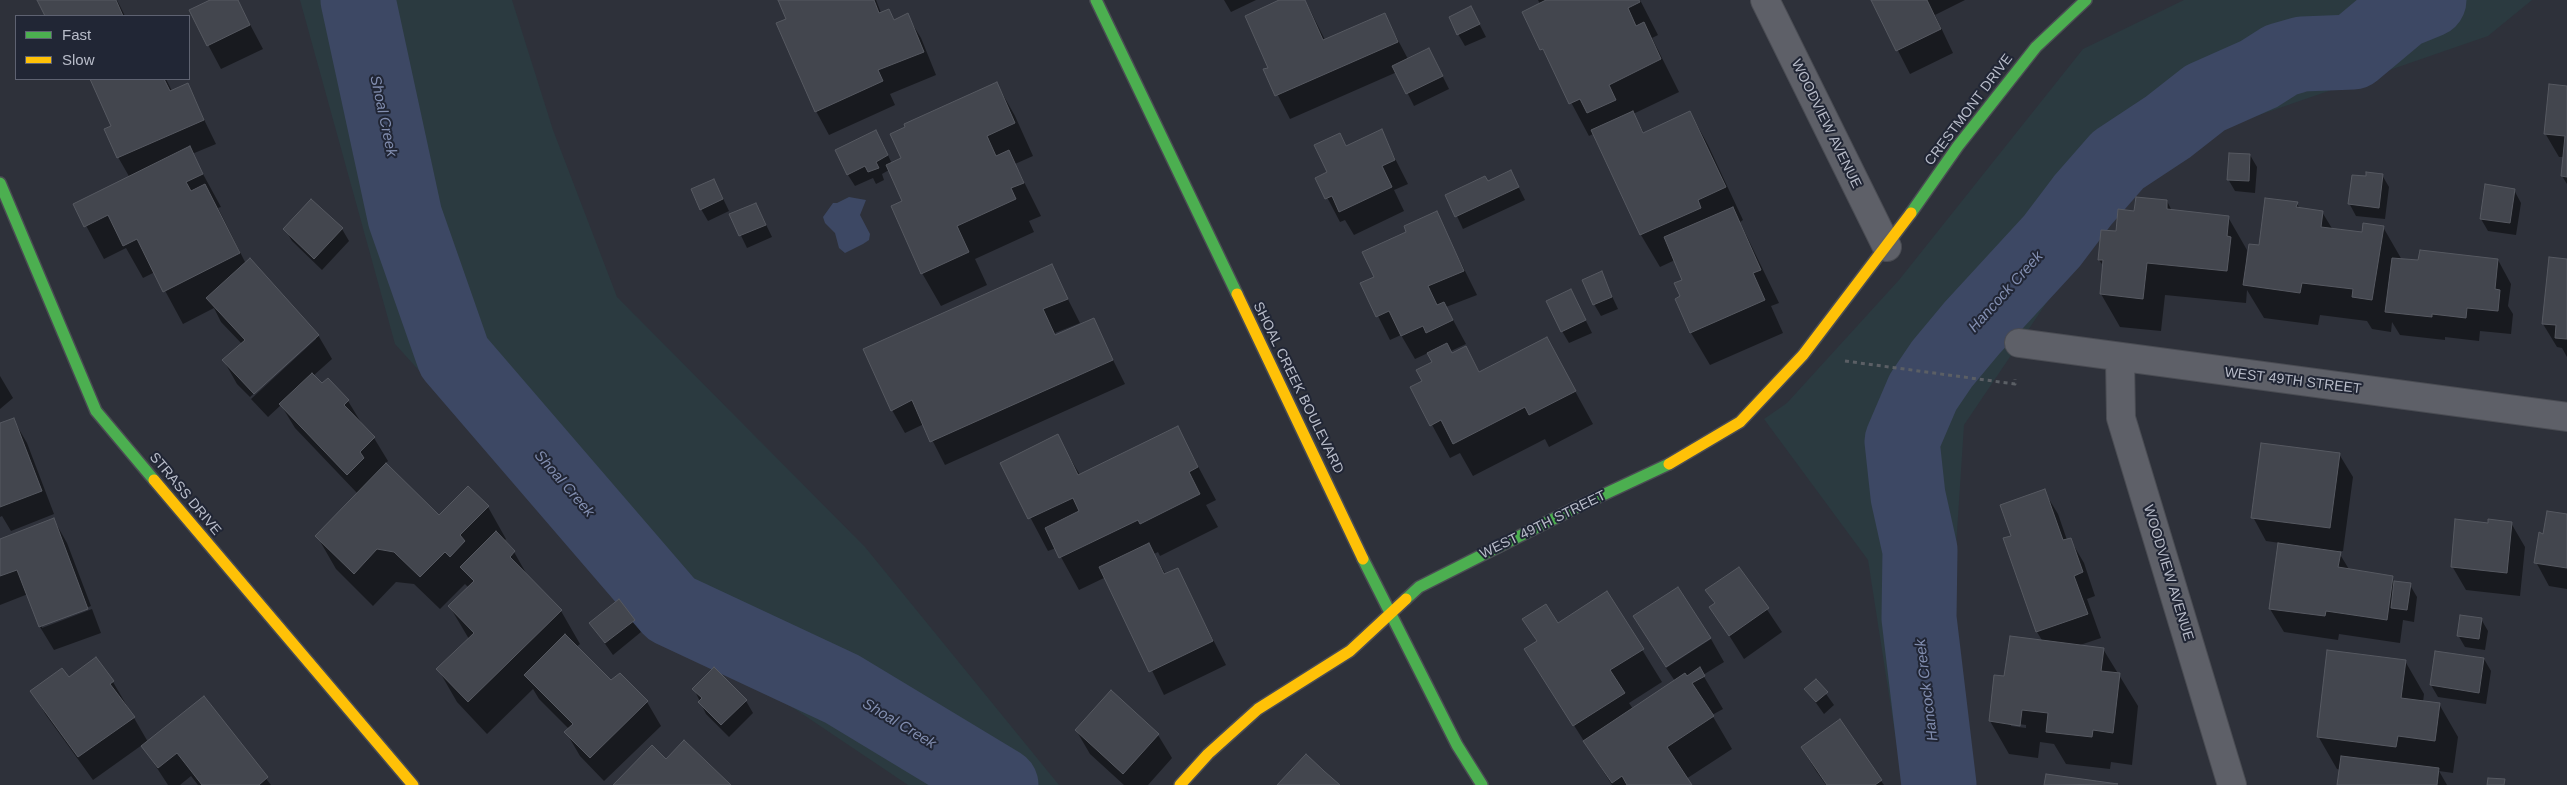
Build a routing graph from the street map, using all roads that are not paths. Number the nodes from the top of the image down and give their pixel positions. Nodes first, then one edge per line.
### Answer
1 (1096, 0) edge
2 (1765, 0) edge
3 (2086, 0) edge
4 (0, 183) edge
5 (1887, 247) junction
6 (2019, 344) dead end
7 (2120, 358) junction
8 (2567, 417) edge
9 (1389, 614) junction
10 (413, 785) edge
11 (1180, 785) edge
12 (1482, 785) edge
13 (2232, 785) edge

1 - 9 street, SHOAL CREEK BOULEVARD
2 - 5 street, WOODVIEW AVENUE
3 - 5 street, CRESTMONT DRIVE
4 - 10 street, STRASS DRIVE
5 - 9 street, WEST 49TH STREET
6 - 7 street, WEST 49TH STREET
7 - 8 street, WEST 49TH STREET
7 - 13 street, WOODVIEW AVENUE
9 - 11 street, WEST 49TH STREET
9 - 12 street, SHOAL CREEK BOULEVARD

